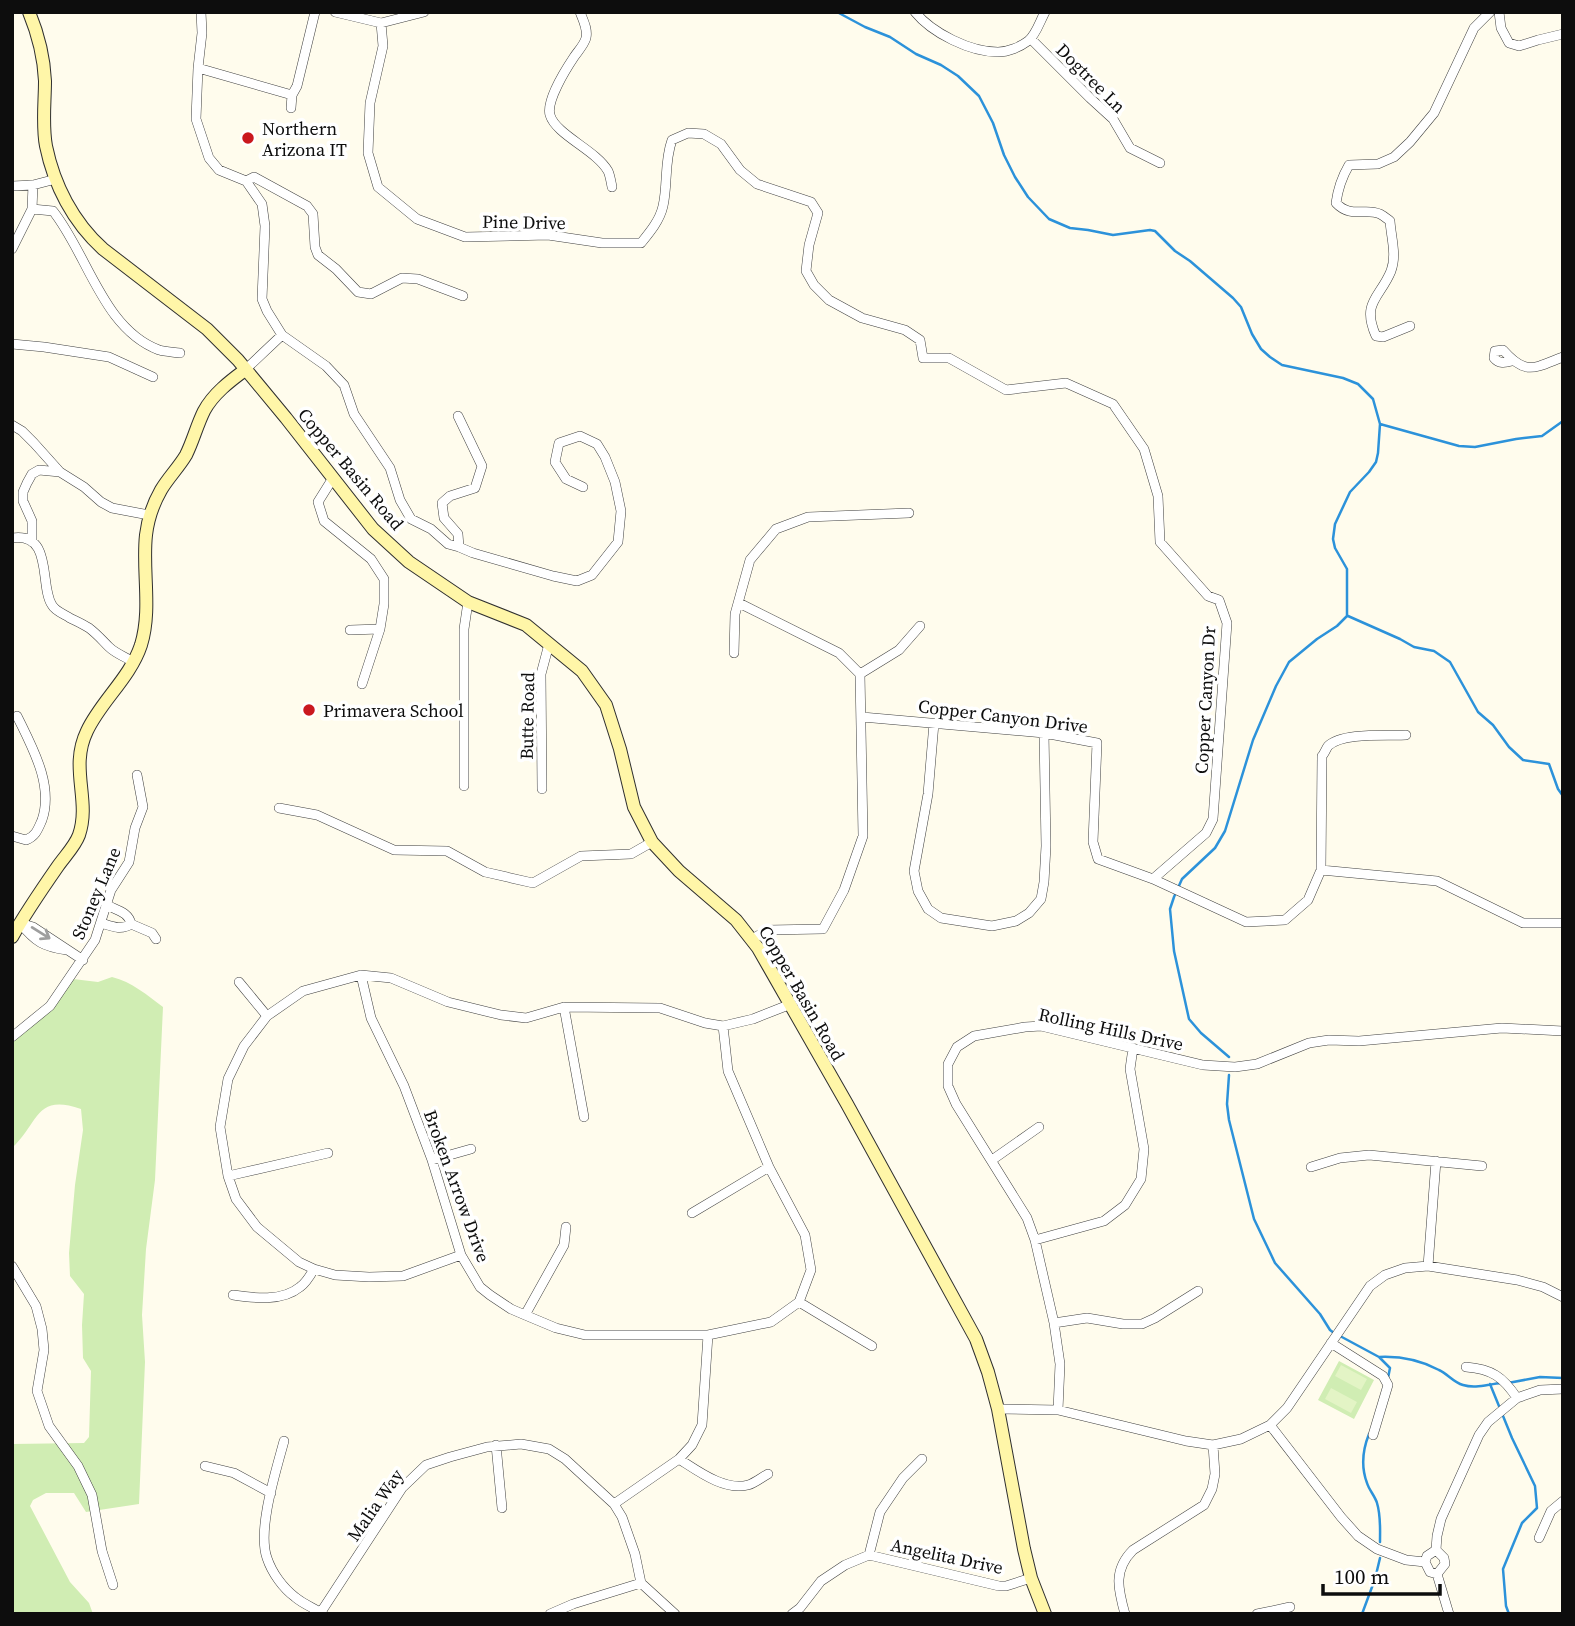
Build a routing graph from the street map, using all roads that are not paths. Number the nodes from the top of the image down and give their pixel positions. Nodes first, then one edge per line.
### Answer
1 (29, 12) edge
2 (201, 12) edge
3 (315, 12) edge
4 (335, 12) edge
5 (424, 12) edge
6 (580, 12) edge
7 (915, 12) edge
8 (1045, 12) edge
9 (1490, 12) edge
10 (1499, 12) edge
11 (381, 23) junction
12 (1563, 34) edge
13 (1031, 39) junction
14 (198, 68) junction
15 (292, 95) junction
16 (291, 108) dead end
17 (1160, 163) dead end
18 (56, 180) junction
19 (246, 181) junction
20 (33, 185) junction
21 (12, 186) edge
22 (612, 187) dead end
23 (32, 209) junction
24 (12, 248) edge
25 (463, 296) dead end
26 (1409, 326) dead end
27 (282, 335) junction
28 (12, 344) edge
29 (180, 353) dead end
30 (1563, 357) edge
31 (923, 358) joint
32 (1512, 361) dead end
33 (245, 370) junction
34 (153, 377) dead end
35 (458, 416) dead end
36 (12, 425) edge
37 (60, 472) junction
38 (333, 478) junction
39 (583, 487) dead end
40 (909, 513) dead end
41 (149, 515) junction
42 (12, 538) edge
43 (32, 542) junction
44 (459, 547) junction
45 (468, 603) junction
46 (739, 603) junction
47 (920, 626) dead end
48 (380, 629) junction
49 (350, 631) dead end
50 (549, 644) junction
51 (734, 653) dead end
52 (132, 661) junction
53 (860, 674) junction
54 (362, 684) dead end
55 (17, 716) dead end
56 (862, 717) junction
57 (934, 723) junction
58 (1044, 733) junction
59 (1406, 735) dead end
60 (137, 775) dead end
61 (464, 786) dead end
62 (542, 789) dead end
63 (279, 808) dead end
64 (12, 836) edge
65 (652, 842) junction
66 (1321, 870) junction
67 (1153, 879) junction
68 (107, 905) junction
69 (20, 923) junction
70 (101, 923) junction
71 (1563, 923) edge
72 (131, 924) junction
73 (12, 937) edge
74 (156, 939) dead end
75 (752, 939) junction
76 (83, 960) junction
77 (361, 975) junction
78 (239, 982) dead end
79 (791, 1004) junction
80 (565, 1007) junction
81 (267, 1016) junction
82 (723, 1026) junction
83 (1563, 1031) edge
84 (12, 1037) edge
85 (1133, 1048) junction
86 (584, 1117) dead end
87 (1039, 1127) dead end
88 (471, 1149) dead end
89 (328, 1153) dead end
90 (432, 1160) junction
91 (992, 1160) junction
92 (1436, 1161) junction
93 (1482, 1166) dead end
94 (769, 1167) junction
95 (1311, 1167) dead end
96 (228, 1176) junction
97 (692, 1213) dead end
98 (566, 1227) dead end
99 (1035, 1240) junction
100 (461, 1255) junction
101 (12, 1266) edge
102 (1428, 1266) junction
103 (314, 1269) junction
104 (1198, 1291) dead end
105 (233, 1295) dead end
106 (1563, 1297) edge
107 (799, 1302) junction
108 (525, 1315) junction
109 (1054, 1323) junction
110 (708, 1335) junction
111 (1333, 1341) junction
112 (873, 1346) dead end
113 (1466, 1367) dead end
114 (1563, 1389) edge
115 (1517, 1398) junction
116 (998, 1409) junction
117 (1058, 1410) junction
118 (1270, 1424) junction
119 (1373, 1435) dead end
120 (284, 1441) dead end
121 (496, 1445) junction
122 (1213, 1445) junction
123 (679, 1459) junction
124 (922, 1460) dead end
125 (205, 1466) dead end
126 (768, 1474) dead end
127 (271, 1493) junction
128 (1563, 1501) edge
129 (614, 1504) junction
130 (502, 1508) dead end
131 (1539, 1538) dead end
132 (1436, 1550) junction
133 (869, 1555) junction
134 (1425, 1562) junction
135 (1437, 1574) junction
136 (1031, 1578) junction
137 (641, 1583) junction
138 (113, 1586) dead end
139 (1290, 1607) dead end
140 (799, 1612) edge
141 (322, 1613) edge
142 (551, 1613) edge
143 (675, 1614) edge
144 (1045, 1614) edge
145 (1125, 1614) edge
146 (1257, 1614) edge
147 (1449, 1614) edge

1 - 18 street, Copper Basin Road
2 - 14 street
3 - 15 street
4 - 11 street
5 - 11 street
6 - 22 street
7 - 13 street
8 - 13 street
9 - 26 street
10 - 12 street
11 - 31 street, Pine Drive
13 - 17 street, Dogtree Ln
14 - 15 street
14 - 19 street
15 - 16 street
18 - 20 street
18 - 33 street, Copper Basin Road
19 - 25 street
19 - 27 street
20 - 21 street
20 - 23 street
23 - 24 street
23 - 29 street
27 - 33 street
27 - 44 street
28 - 34 street
30 - 32 street
31 - 67 street, Copper Canyon Dr
33 - 38 street, Copper Basin Road
33 - 41 street
35 - 44 street
36 - 37 street
37 - 41 street
37 - 43 street
38 - 45 street, Copper Basin Road
38 - 48 street
39 - 44 street
40 - 46 street
41 - 52 street
42 - 43 street
43 - 52 street
45 - 50 street, Copper Basin Road
45 - 61 street
46 - 51 street
46 - 53 street
47 - 53 street
48 - 49 street
48 - 54 street
50 - 62 street, Butte Road
50 - 65 street, Copper Basin Road
52 - 69 street
53 - 56 street
55 - 64 street
56 - 57 street, Copper Canyon Drive
56 - 75 street
57 - 58 street, Copper Canyon Drive
57 - 58 street
58 - 67 street, Copper Canyon Drive
59 - 66 street
60 - 68 street, Stoney Lane
63 - 65 street
65 - 75 street, Copper Basin Road
66 - 67 street, Copper Canyon Drive
66 - 71 street
68 - 70 street, Stoney Lane
68 - 72 street
69 - 73 street
69 - 76 street
70 - 72 street
70 - 76 street, Stoney Lane
72 - 74 street
75 - 79 street, Copper Basin Road
76 - 84 street, Stoney Lane
77 - 80 street
77 - 81 street
77 - 90 street, Broken Arrow Drive
78 - 81 street
79 - 82 street
79 - 116 street, Copper Basin Road
80 - 82 street
80 - 86 street
81 - 96 street
82 - 94 street
83 - 85 street, Rolling Hills Drive
85 - 91 street, Rolling Hills Drive
85 - 99 street
87 - 91 street
88 - 90 street
89 - 96 street
90 - 100 street, Broken Arrow Drive
91 - 99 street, Rolling Hills Drive
92 - 93 street
92 - 95 street
92 - 102 street
94 - 97 street
94 - 107 street
96 - 103 street
98 - 108 street
99 - 109 street, Rolling Hills Drive
100 - 103 street
100 - 108 street, Broken Arrow Drive
101 - 138 street
102 - 106 street
102 - 111 street
103 - 105 street
104 - 109 street
107 - 110 street, Broken Arrow Drive
107 - 112 street
108 - 110 street, Broken Arrow Drive
109 - 117 street, Rolling Hills Drive
110 - 123 street
111 - 118 street
111 - 119 street
113 - 115 street
114 - 115 street
115 - 132 street
116 - 117 street
116 - 136 street, Copper Basin Road
117 - 122 street
118 - 122 street
118 - 134 street
120 - 127 street
121 - 129 street, Malia Way
121 - 130 street
121 - 141 street, Malia Way
122 - 145 street
123 - 126 street
123 - 129 street
124 - 133 street
125 - 127 street
127 - 141 street
128 - 131 street
129 - 137 street, Malia Way
132 - 134 street
132 - 135 street
133 - 136 street, Angelita Drive
133 - 140 street, Angelita Drive
134 - 135 street
135 - 147 street
136 - 144 street, Copper Basin Road
137 - 142 street
137 - 143 street
139 - 146 street

